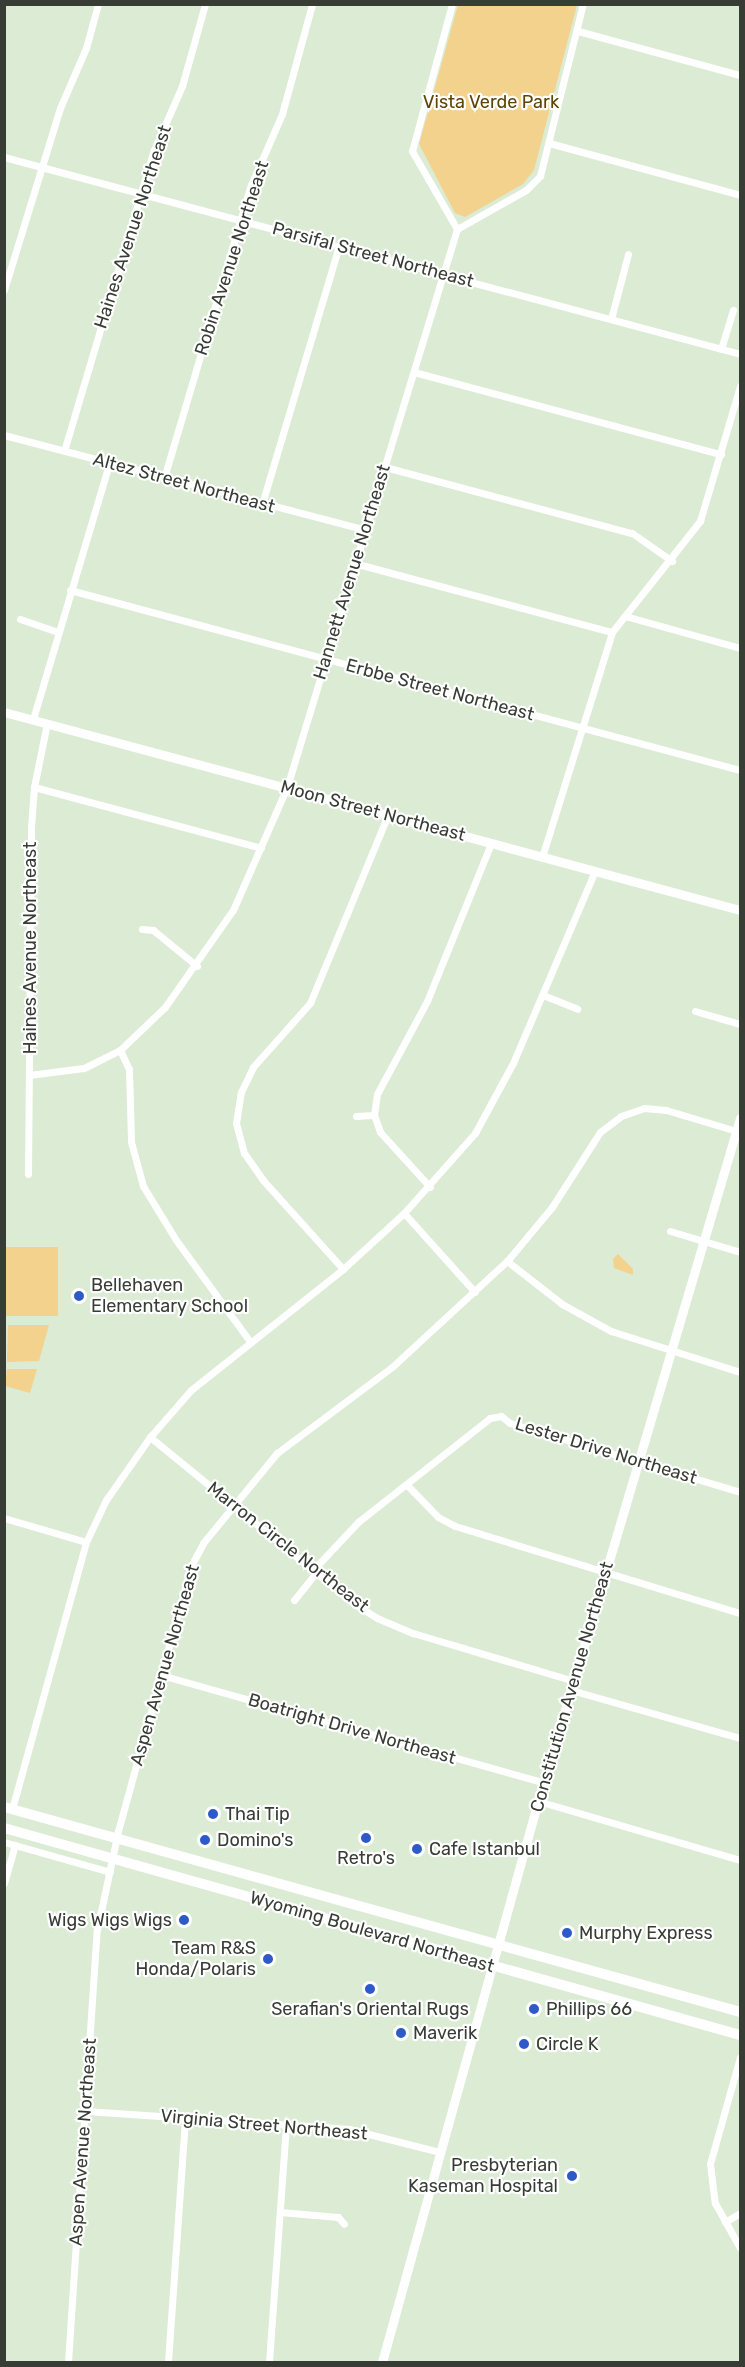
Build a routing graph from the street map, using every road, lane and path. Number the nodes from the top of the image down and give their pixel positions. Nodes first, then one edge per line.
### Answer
1 (98, 4) edge
2 (205, 4) edge
3 (312, 4) edge
4 (452, 4) edge
5 (583, 4) edge
6 (578, 32) junction
7 (741, 75) edge
8 (549, 143) junction
9 (4, 157) edge
10 (42, 167) junction
11 (141, 193) junction
12 (741, 195) edge
13 (241, 220) junction
14 (458, 229) junction
15 (339, 246) junction
16 (628, 254) dead end
17 (444, 274) junction
18 (4, 290) edge
19 (733, 310) dead end
20 (611, 319) junction
21 (721, 349) junction
22 (741, 354) edge
23 (414, 372) junction
24 (741, 386) edge
25 (4, 435) edge
26 (64, 451) junction
27 (721, 454) junction
28 (109, 464) junction
29 (385, 467) junction
30 (164, 478) junction
31 (262, 504) junction
32 (364, 530) junction
33 (672, 561) junction
34 (354, 563) junction
35 (70, 590) junction
36 (625, 616) junction
37 (20, 620) dead end
38 (58, 632) junction
39 (612, 632) junction
40 (741, 648) edge
41 (324, 660) junction
42 (4, 712) edge
43 (33, 719) junction
44 (47, 723) junction
45 (582, 728) junction
46 (741, 770) edge
47 (34, 787) junction
48 (287, 787) junction
49 (388, 815) junction
50 (491, 843) junction
51 (261, 848) junction
52 (542, 857) junction
53 (594, 873) junction
54 (741, 910) edge
55 (142, 929) dead end
56 (197, 966) junction
57 (543, 995) junction
58 (577, 1009) dead end
59 (695, 1011) dead end
60 (741, 1024) edge
61 (120, 1050) junction
62 (29, 1075) junction
63 (374, 1114) junction
64 (356, 1116) dead end
65 (741, 1118) edge
66 (739, 1131) edge
67 (28, 1174) dead end
68 (430, 1187) junction
69 (405, 1214) junction
70 (670, 1231) dead end
71 (704, 1242) junction
72 (741, 1252) edge
73 (507, 1261) junction
74 (344, 1269) junction
75 (475, 1292) junction
76 (249, 1340) junction
77 (672, 1352) junction
78 (741, 1372) edge
79 (150, 1437) junction
80 (639, 1462) junction
81 (408, 1486) junction
82 (741, 1492) edge
83 (232, 1504) junction
84 (4, 1518) edge
85 (86, 1542) junction
86 (314, 1572) junction
87 (606, 1572) junction
88 (294, 1600) dead end
89 (741, 1613) edge
90 (161, 1675) junction
91 (573, 1685) junction
92 (741, 1738) edge
93 (544, 1783) junction
94 (538, 1801) junction
95 (8, 1808) edge
96 (4, 1828) edge
97 (116, 1839) junction
98 (4, 1842) edge
99 (15, 1845) junction
100 (111, 1858) junction
101 (741, 1860) edge
102 (110, 1872) junction
103 (4, 1883) edge
104 (496, 1947) junction
105 (492, 1965) junction
106 (741, 2012) edge
107 (741, 2035) edge
108 (741, 2057) edge
109 (86, 2110) junction
110 (185, 2119) junction
111 (286, 2127) junction
112 (440, 2152) junction
113 (280, 2212) junction
114 (741, 2213) edge
115 (725, 2222) junction
116 (344, 2224) dead end
117 (741, 2248) edge
118 (68, 2362) edge
119 (168, 2362) edge
120 (268, 2362) edge
121 (382, 2362) edge

1 - 10 street
2 - 11 street, Haines Avenue Northeast
3 - 13 street, Robin Avenue Northeast
4 - 14 street
5 - 6 street
6 - 7 street
6 - 8 street
8 - 12 street
8 - 14 street
9 - 10 street, Parsifal Street Northeast
10 - 11 street, Parsifal Street Northeast
10 - 18 street
11 - 13 street, Parsifal Street Northeast
11 - 26 street, Haines Avenue Northeast
13 - 15 street, Parsifal Street Northeast
13 - 30 street, Robin Avenue Northeast
14 - 17 street, Hannett Avenue Northeast
15 - 17 street, Parsifal Street Northeast
15 - 31 street
16 - 20 street
17 - 20 street, Parsifal Street Northeast
17 - 23 street, Hannett Avenue Northeast
19 - 21 street
20 - 21 street, Parsifal Street Northeast
21 - 22 street, Parsifal Street Northeast
23 - 27 street
23 - 29 street, Hannett Avenue Northeast
24 - 27 street
25 - 26 street, Altez Street Northeast
26 - 28 street, Altez Street Northeast
27 - 33 street
28 - 30 street, Altez Street Northeast
28 - 35 street
29 - 32 street, Hannett Avenue Northeast
29 - 33 street
30 - 31 street, Altez Street Northeast
31 - 32 street, Altez Street Northeast
32 - 34 street, Hannett Avenue Northeast
33 - 36 street
34 - 39 street
34 - 41 street, Hannett Avenue Northeast
35 - 38 street
35 - 41 street, Erbbe Street Northeast
36 - 39 street
36 - 40 street
37 - 38 street
38 - 43 street
39 - 45 street
41 - 45 street, Erbbe Street Northeast
41 - 48 street, Hannett Avenue Northeast
42 - 43 street, Moon Street Northeast
43 - 44 street, Moon Street Northeast
44 - 47 street, Haines Avenue Northeast
44 - 48 street, Moon Street Northeast
45 - 46 street, Erbbe Street Northeast
45 - 52 street
47 - 51 street
47 - 62 street, Haines Avenue Northeast
48 - 49 street, Moon Street Northeast
48 - 51 street, Hannett Avenue Northeast
49 - 50 street, Moon Street Northeast
49 - 74 street
50 - 52 street, Moon Street Northeast
50 - 63 street
51 - 56 street, Hannett Avenue Northeast
52 - 53 street, Moon Street Northeast
53 - 54 street, Moon Street Northeast
53 - 57 street
55 - 56 street
56 - 61 street, Hannett Avenue Northeast
57 - 58 street
57 - 68 street
59 - 60 street
61 - 62 street, Hannett Avenue Northeast
61 - 76 street
62 - 67 street, Haines Avenue Northeast
63 - 64 street
63 - 68 street
65 - 66 street, Constitution Avenue Northeast
66 - 71 street, Constitution Avenue Northeast
66 - 73 street, Aspen Avenue Northeast
68 - 69 street
69 - 74 street
69 - 75 street
70 - 71 street
71 - 72 street
71 - 77 street, Constitution Avenue Northeast
73 - 75 street, Aspen Avenue Northeast
73 - 77 street
74 - 76 street
75 - 83 street, Aspen Avenue Northeast
76 - 79 street
77 - 78 street
77 - 80 street, Constitution Avenue Northeast
79 - 83 street, Marron Circle Northeast
79 - 85 street
80 - 81 street, Lester Drive Northeast
80 - 82 street, Lester Drive Northeast
80 - 87 street, Constitution Avenue Northeast
81 - 86 street, Lester Drive Northeast
81 - 87 street
83 - 86 street, Marron Circle Northeast
83 - 90 street, Aspen Avenue Northeast
84 - 85 street
85 - 95 street
86 - 88 street, Lester Drive Northeast
86 - 91 street, Marron Circle Northeast
87 - 89 street
87 - 91 street, Constitution Avenue Northeast
90 - 93 street, Boatright Drive Northeast
90 - 97 street, Aspen Avenue Northeast
91 - 92 street, Marron Circle Northeast
91 - 93 street, Constitution Avenue Northeast
93 - 94 street, Constitution Avenue Northeast
94 - 101 street
94 - 104 street, Constitution Avenue Northeast
95 - 97 main road, Wyoming Boulevard Northeast
96 - 100 main road, Wyoming Boulevard Northeast
97 - 100 street, Aspen Avenue Northeast
97 - 104 main road, Wyoming Boulevard Northeast
98 - 99 street
99 - 102 street
99 - 103 street
100 - 102 street, Aspen Avenue Northeast
100 - 105 main road, Wyoming Boulevard Northeast
102 - 109 street, Aspen Avenue Northeast
104 - 105 street, Constitution Avenue Northeast
104 - 106 main road, Wyoming Boulevard Northeast
105 - 107 main road, Wyoming Boulevard Northeast
105 - 112 street, Constitution Avenue Northeast
108 - 115 street
109 - 110 street, Virginia Street Northeast
109 - 118 street, Aspen Avenue Northeast
110 - 111 street, Virginia Street Northeast
110 - 119 street
111 - 112 street, Virginia Street Northeast
111 - 113 street
112 - 121 street, Constitution Avenue Northeast
113 - 116 street
113 - 120 street
114 - 115 street
115 - 117 street

